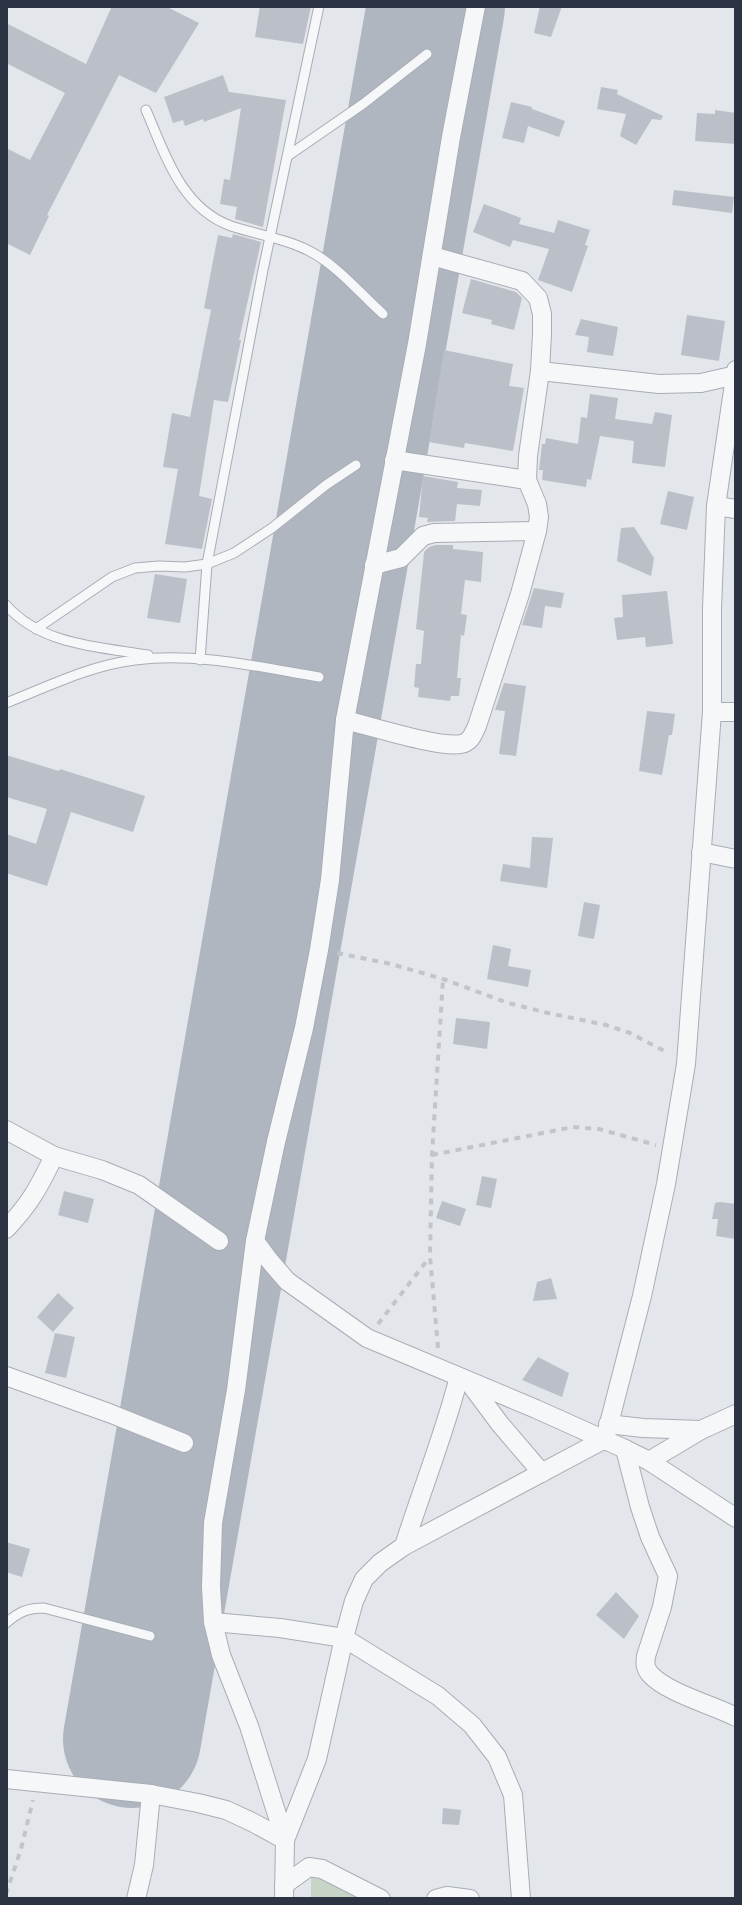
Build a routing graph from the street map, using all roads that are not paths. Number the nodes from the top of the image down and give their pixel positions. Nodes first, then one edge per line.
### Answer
1 (319, 6) edge
2 (476, 6) edge
3 (427, 54) dead end
4 (146, 110) dead end
5 (289, 155) junction
6 (270, 236) junction
7 (432, 256) junction
8 (383, 314) dead end
9 (540, 371) junction
10 (736, 374) edge
11 (394, 460) junction
12 (356, 465) dead end
13 (527, 480) junction
14 (716, 506) junction
15 (736, 509) edge
16 (537, 531) junction
17 (207, 564) junction
18 (374, 565) junction
19 (6, 605) edge
20 (36, 629) junction
21 (163, 658) junction
22 (200, 660) junction
23 (319, 677) dead end
24 (6, 703) edge
25 (712, 712) junction
26 (736, 712) edge
27 (345, 720) junction
28 (701, 852) junction
29 (736, 859) edge
30 (6, 1130) edge
31 (54, 1156) junction
32 (6, 1229) edge
33 (219, 1241) dead end
34 (255, 1241) junction
35 (6, 1376) edge
36 (464, 1379) junction
37 (736, 1414) edge
38 (701, 1430) junction
39 (606, 1432) junction
40 (184, 1443) dead end
41 (625, 1449) junction
42 (649, 1461) junction
43 (542, 1473) junction
44 (736, 1518) edge
45 (404, 1546) junction
46 (213, 1622) junction
47 (6, 1623) edge
48 (150, 1636) dead end
49 (344, 1638) junction
50 (736, 1717) edge
51 (6, 1779) edge
52 (151, 1794) junction
53 (285, 1847) junction
54 (309, 1867) junction
55 (284, 1892) edge
56 (136, 1899) edge
57 (381, 1899) edge
58 (436, 1899) edge
59 (470, 1899) edge
60 (521, 1899) edge

1 - 5 lane
2 - 7 street
3 - 5 lane
4 - 6 lane
5 - 6 lane
6 - 8 lane
6 - 17 lane
7 - 9 street
7 - 11 street
9 - 10 street
9 - 13 street
10 - 14 street
11 - 13 street
11 - 18 street
12 - 17 lane
13 - 16 street
14 - 15 street
14 - 25 street
16 - 18 street
16 - 27 street
17 - 20 lane
17 - 22 lane
18 - 27 street
19 - 20 lane
20 - 21 lane
21 - 22 lane
21 - 24 lane
22 - 23 lane
25 - 26 street
25 - 28 street
27 - 34 street
28 - 29 street
28 - 39 street
30 - 31 street
31 - 32 street
31 - 33 street
34 - 36 street
34 - 46 street
35 - 40 street
36 - 39 street
36 - 43 street
36 - 45 street
37 - 38 street
38 - 39 street
38 - 42 street
39 - 41 street
39 - 43 street
41 - 42 street
41 - 50 street
42 - 44 street
43 - 45 street
45 - 49 street
46 - 49 street
46 - 53 street
47 - 48 lane
49 - 53 street
49 - 60 street
51 - 52 street
52 - 53 street
52 - 56 street
53 - 54 street
53 - 55 street
54 - 55 street
54 - 57 street
58 - 59 street

